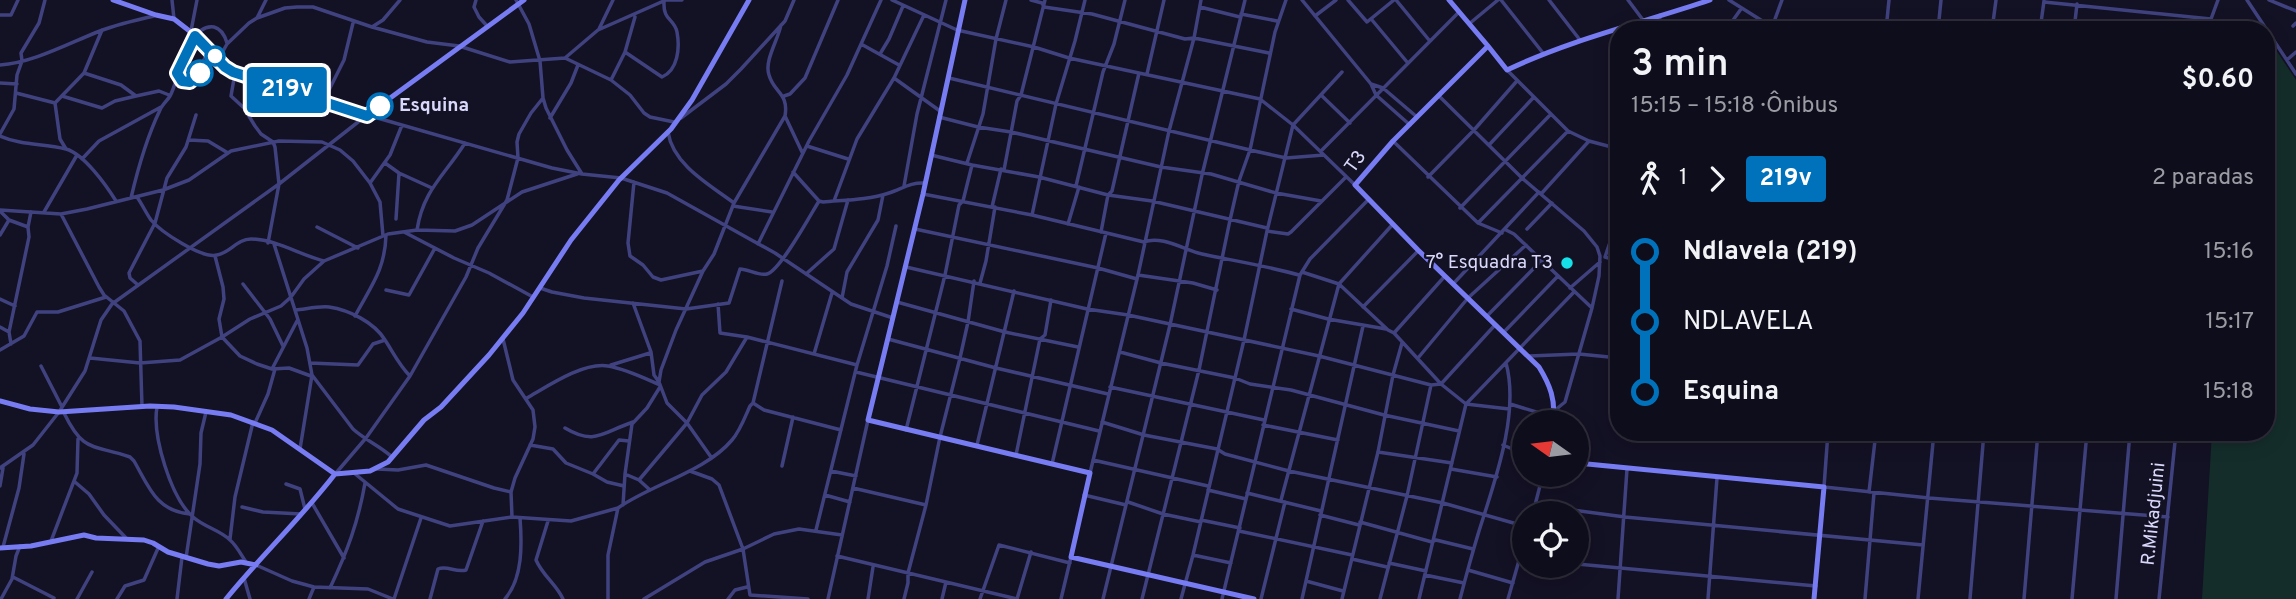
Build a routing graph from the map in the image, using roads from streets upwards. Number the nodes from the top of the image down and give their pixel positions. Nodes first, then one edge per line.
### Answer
1 (18, 0) edge
2 (45, 0) edge
3 (113, 0) edge
4 (172, 0) edge
5 (197, 0) edge
6 (266, 0) edge
7 (400, 0) edge
8 (476, 0) edge
9 (524, 0) edge
10 (613, 0) edge
11 (665, 0) edge
12 (682, 0) edge
13 (749, 0) edge
14 (794, 0) edge
15 (838, 0) edge
16 (881, 0) edge
17 (891, 0) edge
18 (946, 0) edge
19 (965, 0) edge
20 (1006, 0) edge
21 (1031, 0) edge
22 (1045, 0) edge
23 (1085, 0) edge
24 (1125, 0) edge
25 (1164, 0) edge
26 (1201, 0) edge
27 (1245, 0) edge
28 (1286, 0) edge
29 (1302, 0) edge
30 (1336, 0) edge
31 (1348, 0) edge
32 (1395, 0) edge
33 (1449, 0) edge
34 (1499, 0) edge
35 (1549, 0) edge
36 (1628, 0) edge
37 (1710, 0) edge
38 (1730, 0) edge
39 (1782, 0) edge
40 (1889, 0) edge
41 (1941, 0) edge
42 (1996, 0) edge
43 (2218, 0) edge
44 (2247, 0) edge
45 (2269, 0) edge
46 (2044, 1) edge
47 (1696, 2) edge
48 (2083, 2) edge
49 (517, 3) edge
50 (2077, 4) junction
51 (903, 5) junction
52 (1044, 7) junction
53 (1200, 7) junction
54 (1741, 9) junction
55 (2296, 11) edge
56 (1459, 12) junction
57 (1082, 13) junction
58 (0, 15) edge
59 (156, 15) junction
60 (924, 15) junction
61 (1660, 15) junction
62 (635, 16) junction
63 (1241, 16) junction
64 (1315, 16) junction
65 (257, 18) junction
66 (174, 19) junction
67 (2211, 19) joint
68 (1372, 20) junction
69 (1643, 20) junction
70 (1278, 21) junction
71 (1640, 21) edge
72 (1660, 21) edge
73 (1732, 21) edge
74 (1761, 21) edge
75 (1774, 21) edge
76 (1887, 21) edge
77 (1939, 21) edge
78 (1993, 21) edge
79 (2041, 21) edge
80 (2075, 21) edge
81 (2261, 21) edge
82 (354, 22) junction
83 (1120, 23) junction
84 (941, 24) junction
85 (1469, 24) junction
86 (781, 25) junction
87 (372, 27) junction
88 (488, 27) junction
89 (102, 30) junction
90 (598, 30) junction
91 (957, 30) junction
92 (1610, 30) edge
93 (1157, 32) junction
94 (193, 34) junction
95 (1195, 38) junction
96 (996, 39) junction
97 (1429, 40) junction
98 (1580, 40) junction
99 (2275, 42) edge
100 (227, 44) junction
101 (861, 44) junction
102 (1233, 45) junction
103 (459, 46) junction
104 (1488, 46) junction
105 (1034, 47) junction
106 (209, 50) junction
107 (625, 52) junction
108 (2296, 52) edge
109 (1269, 53) junction
110 (1543, 53) junction
111 (880, 54) junction
112 (565, 58) junction
113 (1069, 58) junction
114 (218, 60) junction
115 (2287, 60) junction
116 (22, 61) junction
117 (540, 61) junction
118 (1407, 62) junction
119 (0, 65) edge
120 (578, 65) junction
121 (900, 65) junction
122 (1106, 66) junction
123 (1507, 70) junction
124 (235, 72) junction
125 (1342, 72) dead end
126 (84, 73) junction
127 (177, 73) junction
128 (1139, 73) junction
129 (1147, 74) junction
130 (2296, 74) edge
131 (894, 78) junction
132 (947, 78) junction
133 (611, 80) junction
134 (1184, 81) junction
135 (1516, 82) junction
136 (0, 83) edge
137 (17, 84) junction
138 (1371, 84) junction
139 (988, 88) junction
140 (1383, 88) junction
141 (1222, 90) junction
142 (16, 93) junction
143 (1021, 95) junction
144 (1321, 95) junction
145 (1376, 95) junction
146 (62, 96) junction
147 (136, 96) junction
148 (170, 96) junction
149 (784, 96) junction
150 (1439, 96) junction
151 (543, 98) junction
152 (922, 98) junction
153 (1260, 99) junction
154 (1533, 99) junction
155 (323, 102) junction
156 (55, 103) junction
157 (1056, 104) junction
158 (161, 107) junction
159 (1094, 112) junction
160 (940, 114) junction
161 (1551, 114) junction
162 (196, 115) dead end
163 (367, 116) junction
164 (786, 116) junction
165 (1418, 117) junction
166 (550, 118) junction
167 (1129, 121) junction
168 (675, 122) junction
169 (1350, 122) junction
170 (402, 125) junction
171 (1293, 125) junction
172 (1410, 125) junction
173 (978, 127) junction
174 (1474, 130) junction
175 (668, 131) junction
176 (1169, 131) junction
177 (1568, 131) junction
178 (1011, 132) junction
179 (0, 135) edge
180 (189, 139) junction
181 (1049, 140) junction
182 (1211, 141) junction
183 (1393, 141) junction
184 (1589, 141) junction
185 (273, 142) junction
186 (465, 143) junction
187 (330, 145) junction
188 (1489, 145) junction
189 (807, 146) junction
190 (1610, 147) edge
191 (66, 149) junction
192 (1085, 149) junction
193 (1250, 150) junction
194 (1321, 151) junction
195 (228, 153) junction
196 (803, 153) junction
197 (77, 155) junction
198 (931, 155) junction
199 (1325, 155) junction
200 (1121, 157) junction
201 (518, 158) junction
202 (1286, 158) junction
203 (82, 159) junction
204 (848, 159) junction
205 (1506, 161) junction
206 (385, 163) junction
207 (969, 164) junction
208 (1161, 167) junction
209 (1003, 170) junction
210 (793, 172) junction
211 (399, 173) junction
212 (581, 174) junction
213 (1202, 174) junction
214 (1040, 177) junction
215 (1346, 177) junction
216 (1428, 177) junction
217 (1522, 177) junction
218 (621, 178) junction
219 (1239, 181) junction
220 (370, 183) junction
221 (634, 183) junction
222 (925, 183) junction
223 (279, 184) junction
224 (1355, 185) junction
225 (904, 186) junction
226 (1077, 187) junction
227 (432, 188) junction
228 (163, 190) junction
229 (1276, 192) junction
230 (1540, 193) junction
231 (883, 194) junction
232 (923, 194) junction
233 (1108, 195) junction
234 (137, 196) junction
235 (131, 198) junction
236 (1369, 199) junction
237 (848, 200) junction
238 (116, 201) junction
239 (507, 201) junction
240 (819, 201) junction
241 (834, 201) junction
242 (963, 201) junction
243 (1153, 201) junction
244 (1321, 201) junction
245 (1552, 203) junction
246 (733, 204) junction
247 (994, 207) junction
248 (1460, 208) junction
249 (0, 210) edge
250 (31, 212) junction
251 (44, 212) junction
252 (772, 212) junction
253 (1195, 212) junction
254 (61, 214) junction
255 (1032, 215) junction
256 (396, 219) dead end
257 (9, 220) junction
258 (1230, 220) junction
259 (155, 223) junction
260 (1478, 223) junction
261 (1068, 224) junction
262 (1393, 224) junction
263 (724, 225) junction
264 (896, 226) dead end
265 (317, 227) dead end
266 (28, 228) junction
267 (915, 229) junction
268 (1267, 229) junction
269 (1527, 229) dead end
270 (417, 230) junction
271 (1503, 231) junction
272 (402, 232) junction
273 (1104, 233) junction
274 (0, 235) edge
275 (384, 235) junction
276 (951, 238) junction
277 (1610, 238) edge
278 (1144, 242) junction
279 (268, 243) junction
280 (274, 244) junction
281 (758, 244) junction
282 (1526, 245) junction
283 (989, 246) junction
284 (191, 248) junction
285 (358, 248) junction
286 (435, 248) junction
287 (1186, 249) junction
288 (1418, 250) junction
289 (215, 256) junction
290 (1223, 257) junction
291 (1602, 258) junction
292 (783, 259) junction
293 (1610, 259) edge
294 (1542, 260) junction
295 (324, 261) junction
296 (1260, 264) junction
297 (472, 266) junction
298 (906, 267) junction
299 (1098, 268) junction
300 (703, 271) junction
301 (806, 274) junction
302 (1300, 274) junction
303 (945, 275) junction
304 (1445, 276) junction
305 (1558, 276) junction
306 (1138, 277) junction
307 (782, 281) dead end
308 (974, 281) junction
309 (1178, 281) junction
310 (979, 283) junction
311 (1454, 283) junction
312 (243, 284) dead end
313 (1339, 284) junction
314 (138, 285) junction
315 (540, 288) junction
316 (1570, 288) junction
317 (386, 290) dead end
318 (1217, 290) junction
319 (1014, 291) junction
320 (832, 292) junction
321 (1574, 292) junction
322 (107, 297) junction
323 (291, 297) junction
324 (533, 297) junction
325 (842, 298) junction
326 (1468, 298) junction
327 (0, 299) edge
328 (1051, 300) junction
329 (115, 302) junction
330 (897, 302) junction
331 (633, 303) junction
332 (718, 304) junction
333 (15, 306) junction
334 (1363, 307) junction
335 (686, 309) junction
336 (1087, 309) junction
337 (1290, 309) junction
338 (1592, 309) junction
339 (296, 310) junction
340 (873, 311) junction
341 (936, 312) junction
342 (266, 313) junction
343 (1129, 315) junction
344 (355, 316) junction
345 (1487, 316) junction
346 (893, 318) junction
347 (1328, 319) junction
348 (297, 321) junction
349 (968, 322) junction
350 (1495, 324) junction
351 (1170, 325) junction
352 (1363, 326) junction
353 (0, 327) edge
354 (1388, 330) junction
355 (9, 332) junction
356 (1006, 332) junction
357 (1504, 332) junction
358 (1207, 333) junction
359 (1394, 333) junction
360 (222, 337) junction
361 (747, 337) junction
362 (503, 339) junction
363 (888, 339) junction
364 (1040, 339) junction
365 (385, 340) junction
366 (1244, 340) junction
367 (766, 343) junction
368 (1402, 343) junction
369 (11, 344) junction
370 (283, 346) junction
371 (1079, 347) junction
372 (1282, 348) junction
373 (1520, 348) junction
374 (927, 349) junction
375 (0, 350) edge
376 (651, 352) junction
377 (1120, 352) junction
378 (1579, 354) junction
379 (814, 355) junction
380 (1319, 356) junction
381 (1530, 356) junction
382 (1610, 357) edge
383 (90, 358) junction
384 (960, 358) junction
385 (1418, 358) junction
386 (140, 363) junction
387 (310, 363) junction
388 (1161, 363) junction
389 (1506, 363) junction
390 (857, 365) junction
391 (1354, 365) junction
392 (41, 366) dead end
393 (609, 366) junction
394 (996, 368) junction
395 (274, 369) junction
396 (1199, 370) junction
397 (856, 372) junction
398 (312, 375) junction
399 (1393, 375) junction
400 (410, 376) junction
401 (879, 376) junction
402 (1032, 377) junction
403 (1235, 378) junction
404 (1070, 383) junction
405 (660, 384) junction
406 (1441, 384) junction
407 (1431, 385) junction
408 (916, 387) junction
409 (1110, 387) junction
410 (1272, 389) junction
411 (1108, 394) junction
412 (951, 395) junction
413 (1310, 395) junction
414 (1151, 397) junction
415 (527, 398) junction
416 (0, 401) edge
417 (753, 403) junction
418 (988, 404) junction
419 (1189, 404) junction
420 (1466, 404) junction
421 (1345, 405) junction
422 (157, 406) junction
423 (142, 407) junction
424 (1509, 407) junction
425 (61, 410) junction
426 (1524, 410) edge
427 (1552, 410) edge
428 (1558, 410) edge
429 (206, 412) junction
430 (1026, 413) junction
431 (1225, 413) junction
432 (1384, 415) junction
433 (793, 417) junction
434 (868, 420) junction
435 (633, 422) junction
436 (1061, 422) junction
437 (1102, 422) junction
438 (254, 423) junction
439 (687, 423) junction
440 (1264, 423) junction
441 (1422, 423) junction
442 (565, 428) dead end
443 (841, 430) junction
444 (906, 430) junction
445 (1100, 431) junction
446 (1459, 431) junction
447 (1299, 432) junction
448 (1143, 435) junction
449 (78, 436) junction
450 (940, 437) junction
451 (366, 438) junction
452 (1338, 440) junction
453 (629, 441) junction
454 (1827, 441) edge
455 (1874, 441) edge
456 (1933, 441) edge
457 (1983, 441) edge
458 (2037, 441) edge
459 (2086, 441) edge
460 (2129, 441) edge
461 (2175, 441) edge
462 (1181, 443) junction
463 (530, 445) junction
464 (1503, 445) junction
465 (977, 446) junction
466 (300, 449) junction
467 (1512, 449) edge
468 (1217, 450) junction
469 (24, 452) junction
470 (1378, 452) junction
471 (1016, 455) junction
472 (392, 457) junction
473 (711, 457) junction
474 (1415, 457) junction
475 (1093, 460) junction
476 (1253, 462) junction
477 (1452, 463) junction
478 (1052, 464) junction
479 (1589, 464) edge
480 (2, 465) edge
481 (782, 466) dead end
482 (377, 469) junction
483 (1451, 469) junction
484 (1628, 469) junction
485 (1135, 470) junction
486 (690, 471) junction
487 (831, 471) junction
488 (1289, 471) junction
489 (354, 473) junction
490 (1090, 473) junction
491 (335, 474) junction
492 (593, 474) junction
493 (625, 474) junction
494 (856, 477) junction
495 (1497, 477) junction
496 (1173, 478) junction
497 (1717, 478) junction
498 (639, 480) junction
499 (1328, 480) junction
500 (75, 482) junction
501 (365, 483) junction
502 (286, 484) dead end
503 (0, 486) edge
504 (624, 486) junction
505 (1369, 487) junction
506 (1824, 487) junction
507 (853, 488) junction
508 (1208, 488) junction
509 (650, 490) junction
510 (511, 492) junction
511 (1871, 492) junction
512 (1247, 493) junction
513 (825, 495) junction
514 (1084, 495) junction
515 (1407, 496) junction
516 (1929, 498) junction
517 (1246, 499) junction
518 (1283, 501) junction
519 (1980, 501) junction
520 (850, 502) junction
521 (312, 503) junction
522 (1127, 503) junction
523 (1443, 503) junction
524 (926, 505) junction
525 (2032, 505) junction
526 (242, 507) dead end
527 (620, 507) junction
528 (2081, 510) junction
529 (1589, 512) edge
530 (304, 513) junction
531 (1321, 513) junction
532 (2123, 513) junction
533 (1163, 514) junction
534 (191, 515) junction
535 (1483, 516) junction
536 (512, 517) junction
537 (1625, 517) junction
538 (2168, 517) junction
539 (421, 518) junction
540 (520, 518) junction
541 (548, 520) junction
542 (1201, 521) junction
543 (482, 522) junction
544 (1360, 523) junction
545 (1512, 523) edge
546 (1713, 524) junction
547 (1239, 529) junction
548 (816, 530) junction
549 (1396, 532) junction
550 (1820, 534) junction
551 (842, 535) junction
552 (1870, 539) junction
553 (128, 540) junction
554 (230, 540) junction
555 (1276, 540) junction
556 (51, 541) junction
557 (1432, 542) junction
558 (1923, 545) junction
559 (20, 546) junction
560 (159, 546) junction
561 (1, 547) edge
562 (1314, 548) junction
563 (743, 549) junction
564 (1473, 549) junction
565 (1031, 552) junction
566 (1194, 555) junction
567 (836, 556) junction
568 (184, 557) junction
569 (1352, 557) junction
570 (344, 558) junction
571 (1070, 560) junction
572 (246, 562) junction
573 (1231, 563) junction
574 (256, 565) junction
575 (1111, 565) junction
576 (1388, 565) junction
577 (1589, 565) edge
578 (873, 566) junction
579 (1620, 569) junction
580 (1468, 570) junction
581 (92, 572) dead end
582 (908, 573) junction
583 (1425, 573) junction
584 (1148, 574) junction
585 (1710, 576) junction
586 (244, 577) junction
587 (13, 578) junction
588 (1515, 578) edge
589 (946, 582) junction
590 (1306, 582) junction
591 (1185, 583) junction
592 (1464, 583) junction
593 (1513, 583) junction
594 (1816, 586) junction
595 (314, 587) junction
596 (747, 587) junction
597 (330, 588) junction
598 (982, 591) junction
599 (1343, 591) junction
600 (1223, 596) edge
601 (54, 598) edge
602 (772, 598) edge
603 (1, 599) edge
604 (77, 599) edge
605 (117, 599) edge
606 (177, 599) edge
607 (226, 599) edge
608 (250, 599) edge
609 (309, 599) edge
610 (393, 599) edge
611 (430, 599) edge
612 (505, 599) edge
613 (563, 599) edge
614 (608, 599) edge
615 (644, 599) edge
616 (728, 599) edge
617 (801, 599) edge
618 (808, 599) edge
619 (828, 599) edge
620 (867, 599) edge
621 (904, 599) edge
622 (942, 599) edge
623 (980, 599) edge
624 (1017, 599) edge
625 (1062, 599) edge
626 (1103, 599) edge
627 (1142, 599) edge
628 (1181, 599) edge
629 (1254, 599) edge
630 (1261, 599) edge
631 (1302, 599) edge
632 (1342, 599) edge
633 (1381, 599) edge
634 (1419, 599) edge
635 (1460, 599) edge
636 (1508, 599) edge
637 (1618, 599) edge
638 (1708, 599) edge
639 (1815, 599) edge
640 (1865, 599) edge
641 (1918, 599) edge
642 (1970, 599) edge
643 (2024, 599) edge
644 (2072, 599) edge
645 (2116, 599) edge
646 (2159, 599) edge

1 - 58 street
2 - 116 street
3 - 59 street
4 - 66 street
5 - 94 street
6 - 65 street
7 - 87 street
8 - 88 street
9 - 49 street
10 - 90 street
11 - 12 street
11 - 62 street
11 - 107 street
13 - 168 street
14 - 86 street
15 - 149 street
16 - 101 street
17 - 51 street
18 - 84 street
19 - 91 street
20 - 96 street
21 - 52 street
22 - 52 street
23 - 57 street
24 - 83 street
25 - 93 street
26 - 53 street
27 - 63 street
28 - 70 street
29 - 64 street
30 - 64 street
31 - 68 street
32 - 68 street
32 - 97 street
33 - 56 street
34 - 85 street
34 - 110 street
35 - 98 street
36 - 69 street
37 - 47 street
38 - 54 street
39 - 75 street
40 - 76 street
41 - 77 street
42 - 78 street
43 - 67 street
44 - 81 street
45 - 55 street
46 - 50 street
46 - 79 street
47 - 61 street
48 - 50 street
48 - 67 street
49 - 88 street
49 - 117 street
50 - 80 street
51 - 60 street
51 - 111 street
52 - 57 street
52 - 105 street
53 - 63 street
53 - 95 street
54 - 73 street
54 - 74 street
56 - 85 street
56 - 97 street
57 - 83 street
57 - 113 street
59 - 66 street
59 - 89 street
60 - 84 street
60 - 121 street
61 - 69 street
61 - 72 street
62 - 90 street
62 - 107 street
63 - 70 street
63 - 102 street
64 - 138 street
65 - 82 street
65 - 100 street
66 - 94 street
68 - 118 street
69 - 71 street
70 - 109 street
82 - 87 street
82 - 155 street
83 - 93 street
83 - 122 street
84 - 91 street
84 - 152 street
85 - 104 street
86 - 149 street
86 - 168 street
87 - 103 street
88 - 103 street
89 - 116 street
89 - 126 street
90 - 112 street
91 - 96 street
91 - 132 street
92 - 98 street
93 - 95 street
93 - 129 street
94 - 100 street
94 - 106 street
94 - 127 street
95 - 102 street
95 - 134 street
96 - 105 street
96 - 139 street
97 - 118 street
98 - 110 street
99 - 115 street
100 - 114 street
101 - 111 street
101 - 189 street
102 - 109 street
102 - 141 street
103 - 117 street
103 - 163 street
104 - 123 street
104 - 150 street, T3
105 - 113 street
105 - 143 street
106 - 114 street
106 - 127 street
107 - 133 street
108 - 115 street
109 - 153 street
110 - 123 street
111 - 121 street
112 - 117 street
112 - 120 street
113 - 122 street
113 - 157 street
114 - 124 street
115 - 130 street
116 - 119 street
116 - 137 street
117 - 151 street
118 - 140 street
120 - 133 street
120 - 166 street
121 - 131 street
122 - 128 street
122 - 159 street
123 - 135 street
124 - 155 street
124 - 185 street
125 - 144 street
126 - 146 street
126 - 147 street
127 - 148 street
128 - 129 street
128 - 167 street
129 - 134 street
131 - 152 street
131 - 204 street
132 - 139 street
132 - 160 street
133 - 168 street
134 - 141 street
134 - 176 street
135 - 154 street
135 - 174 street
136 - 137 street
137 - 142 street
138 - 140 street
138 - 145 street
139 - 143 street
139 - 173 street
140 - 145 street
140 - 165 street
141 - 153 street
141 - 182 street
142 - 156 street
142 - 179 street
143 - 157 street
143 - 178 street
144 - 169 street
144 - 171 street
145 - 169 street
145 - 172 street
146 - 147 street
146 - 156 street
147 - 148 street
148 - 158 street
149 - 164 street
150 - 165 street, T3
150 - 174 street
151 - 166 street
151 - 201 street
152 - 160 street
152 - 225 street
153 - 171 street
153 - 193 street
154 - 161 street
154 - 188 street
155 - 163 street
156 - 191 street
157 - 159 street
157 - 181 street
158 - 203 street
158 - 235 street
159 - 167 street
159 - 192 street
160 - 173 street
160 - 198 street
161 - 177 street
161 - 205 street
162 - 180 street
163 - 170 street
163 - 187 street
164 - 196 street
164 - 246 street
165 - 172 street, T3
166 - 212 street
167 - 176 street
167 - 200 street
168 - 175 street
169 - 194 street
170 - 186 street
170 - 206 street
171 - 194 street
171 - 202 street
172 - 183 street, T3
173 - 178 street
173 - 207 street
174 - 188 street
174 - 216 street
175 - 218 street
175 - 246 street
176 - 182 street
176 - 208 street
177 - 184 street
177 - 217 street
178 - 181 street
178 - 209 street
179 - 191 street
180 - 195 street
180 - 228 street
181 - 192 street
181 - 214 street
182 - 193 street
182 - 213 street
183 - 216 street
183 - 224 street, T3
184 - 190 street
184 - 230 street
185 - 187 street
185 - 195 street
185 - 223 street
186 - 201 street
186 - 227 street
187 - 220 street
187 - 223 street
188 - 205 street
189 - 196 street
189 - 204 street
191 - 197 street
192 - 200 street
192 - 226 street
193 - 202 street
193 - 219 street
194 - 199 street
195 - 228 street
196 - 210 street
197 - 203 street
197 - 251 street
198 - 207 street
198 - 222 street
199 - 202 street
199 - 215 street
200 - 208 street
200 - 233 street
201 - 212 street
201 - 239 street
202 - 229 street
203 - 238 street
204 - 241 street
205 - 217 street
205 - 248 street
206 - 211 street
206 - 220 street
207 - 209 street
207 - 242 street
208 - 213 street
208 - 243 street
209 - 214 street
209 - 247 street
210 - 240 street
210 - 252 street
211 - 227 street
211 - 256 street
212 - 218 street
212 - 239 street
213 - 219 street
213 - 253 street
214 - 226 street
214 - 255 street
215 - 224 street
215 - 244 street
216 - 248 street
217 - 230 street
217 - 260 street
218 - 221 street
218 - 315 street
219 - 229 street
219 - 258 street
220 - 275 street
221 - 263 street
221 - 300 street
222 - 225 street
222 - 232 street
223 - 279 street
223 - 284 street
224 - 236 street, T3
225 - 231 street
226 - 233 street
226 - 261 street
227 - 270 street
228 - 234 street
228 - 259 street
229 - 244 street
229 - 268 street
230 - 245 street
230 - 271 street
231 - 237 street
231 - 325 street
232 - 242 street
232 - 267 street
233 - 243 street
233 - 273 street
234 - 235 street
234 - 259 street
235 - 238 street
236 - 262 street, T3
236 - 302 street
237 - 241 street
237 - 301 street
238 - 254 street
239 - 270 street
239 - 297 street
240 - 241 street
240 - 292 street
242 - 247 street
242 - 276 street
243 - 253 street
243 - 278 street
244 - 268 street
245 - 269 street
245 - 291 street
246 - 252 street
246 - 263 street
247 - 255 street
247 - 283 street
248 - 260 street
249 - 250 street
249 - 257 street
250 - 251 street
250 - 266 street
251 - 254 street
252 - 281 street
253 - 258 street
253 - 287 street
254 - 322 street
255 - 261 street
257 - 266 street
257 - 274 street
258 - 268 street
258 - 290 street
259 - 284 street
259 - 314 street
260 - 271 street
261 - 273 street
262 - 288 street, T3
262 - 313 street
263 - 281 street
263 - 300 street
264 - 340 street
265 - 285 street
266 - 333 street
267 - 276 street
267 - 298 street
268 - 296 street
270 - 272 street
271 - 282 street
271 - 311 street
272 - 275 street
272 - 286 street
273 - 278 street
273 - 299 street
275 - 285 street
275 - 344 street
276 - 283 street
276 - 303 street
277 - 291 street
278 - 287 street
278 - 306 street
279 - 280 street
279 - 289 street
280 - 295 street
280 - 323 street
281 - 292 street
282 - 294 street
282 - 326 street
283 - 299 street
283 - 310 street
284 - 289 street
284 - 314 street
285 - 295 street
286 - 297 street
286 - 317 street
287 - 290 street
287 - 309 street
288 - 304 street, T3
288 - 334 street
289 - 360 street
290 - 296 street
290 - 318 street
291 - 293 street
291 - 316 street
291 - 338 street
292 - 301 street
292 - 332 street
294 - 305 street
294 - 345 street
295 - 323 street
296 - 302 street
296 - 366 street
297 - 324 street
297 - 400 street
298 - 303 street
298 - 330 street
299 - 306 street
299 - 336 street
300 - 335 street
301 - 320 street
302 - 313 street
302 - 337 street
303 - 308 street
303 - 341 street
304 - 311 street, T3
304 - 359 street
305 - 316 street
305 - 357 street
306 - 309 street
306 - 343 street
307 - 367 street
308 - 310 street
308 - 349 street
309 - 318 street
309 - 351 street
310 - 319 street
311 - 326 street, T3
312 - 342 street
313 - 334 street
313 - 347 street
314 - 329 street
315 - 324 street
315 - 331 street
316 - 321 street
318 - 358 street
319 - 328 street
319 - 356 street
320 - 325 street
320 - 379 street
321 - 338 street
321 - 373 street
322 - 329 street
322 - 369 street
323 - 339 street
323 - 342 street
324 - 362 street
325 - 340 street
326 - 345 street, T3
326 - 385 street
327 - 333 street
328 - 336 street
328 - 364 street
329 - 383 street
329 - 386 street
330 - 341 street
330 - 346 street
331 - 335 street
331 - 376 street
332 - 335 street
332 - 361 street
333 - 355 street
334 - 354 street
335 - 405 street
336 - 343 street
336 - 371 street
337 - 347 street
337 - 372 street
338 - 378 street
339 - 344 street
339 - 348 street
340 - 346 street
340 - 390 street
341 - 349 street
341 - 374 street
342 - 360 street
342 - 370 street
343 - 351 street
343 - 377 street
344 - 365 street
345 - 350 street, T3
346 - 363 street
347 - 352 street
347 - 380 street
348 - 370 street
348 - 387 street
349 - 356 street
349 - 384 street
350 - 357 street, T3
350 - 406 street
351 - 358 street
351 - 388 street
352 - 354 street
352 - 391 street
353 - 355 street
354 - 359 street
355 - 369 street
356 - 364 street
356 - 394 street
357 - 373 street, T3
358 - 366 street
358 - 396 street
359 - 368 street
360 - 386 street
360 - 395 street
361 - 367 street
361 - 439 street
362 - 415 street
362 - 472 street
363 - 374 street
363 - 401 street
364 - 371 street
364 - 402 street
365 - 387 street
365 - 400 street
366 - 372 street
366 - 403 street
367 - 379 street
367 - 417 street
368 - 385 street
368 - 399 street
369 - 375 street
370 - 395 street
371 - 404 street
372 - 380 street
372 - 410 street
373 - 381 street, T3
373 - 389 street
374 - 384 street
374 - 408 street
376 - 393 street
376 - 405 street
377 - 388 street
377 - 409 street
378 - 381 street
378 - 382 street
378 - 428 street
379 - 390 street
380 - 391 street
380 - 413 street
381 - 427 street, T3
383 - 386 street
383 - 425 street
384 - 394 street
384 - 412 street
385 - 406 street
386 - 423 street
387 - 398 street
388 - 396 street
388 - 414 street
389 - 420 street
389 - 424 street
390 - 397 street
391 - 399 street
391 - 421 street
392 - 425 street
393 - 405 street
393 - 415 street
394 - 402 street
394 - 418 street
395 - 398 street
395 - 438 street
396 - 403 street
396 - 419 street
397 - 401 street
397 - 443 street
398 - 451 street
398 - 466 street
399 - 407 street
399 - 432 street
400 - 451 street
401 - 408 street
401 - 434 street
402 - 404 street
402 - 430 street
403 - 410 street
403 - 431 street
404 - 411 street
404 - 436 street
405 - 435 street
405 - 439 street
406 - 407 street
406 - 420 street
407 - 441 street
408 - 412 street
408 - 444 street
409 - 411 street
409 - 414 street
410 - 413 street
410 - 440 street
411 - 437 street
412 - 418 street
412 - 450 street
413 - 421 street
413 - 447 street
414 - 419 street
414 - 448 street
415 - 463 street
416 - 425 street
417 - 433 street
417 - 473 street
418 - 430 street
418 - 465 street
419 - 431 street
419 - 462 street
420 - 424 street
420 - 446 street
421 - 432 street
421 - 452 street
422 - 423 street
422 - 429 street
422 - 534 street
423 - 425 street
424 - 426 street
424 - 464 street
425 - 449 street
425 - 469 street
429 - 438 street
429 - 534 street
430 - 436 street
430 - 471 street
431 - 440 street
431 - 468 street
432 - 441 street
432 - 470 street
433 - 443 street
433 - 481 street
434 - 444 street
434 - 494 street
435 - 442 street
435 - 453 street
436 - 445 street
436 - 478 street
437 - 445 street
437 - 448 street
438 - 466 street
438 - 554 street
439 - 473 street
439 - 498 street
440 - 447 street
440 - 476 street
441 - 446 street
441 - 474 street
443 - 487 street
444 - 450 street
445 - 475 street
446 - 477 street
447 - 452 street
447 - 488 street
448 - 462 street
448 - 485 street
449 - 500 street
449 - 534 street
450 - 465 street
450 - 524 street
451 - 472 street
451 - 491 street
452 - 499 street
453 - 492 street
453 - 493 street
454 - 506 street
455 - 511 street
456 - 516 street
457 - 519 street
458 - 525 street
459 - 528 street
460 - 532 street
461 - 538 street, R.Mikadjuini
462 - 468 street
462 - 496 street
463 - 492 street
463 - 510 street
464 - 467 street
464 - 495 street
465 - 471 street
466 - 491 street
468 - 476 street
468 - 508 street
469 - 480 street
469 - 561 street
470 - 474 street
470 - 505 street
471 - 478 street
472 - 482 street
473 - 486 street
474 - 477 street
474 - 515 street
475 - 485 street
475 - 490 street
476 - 488 street
476 - 512 street
477 - 483 street
478 - 490 street
479 - 484 street
480 - 503 street
482 - 489 street
482 - 510 street
483 - 495 street
483 - 523 street
484 - 497 street
484 - 537 street
485 - 496 street
485 - 522 street
486 - 509 street
486 - 563 street
487 - 494 street
487 - 513 street
488 - 499 street
488 - 518 street
489 - 491 street
489 - 501 street
490 - 514 street
491 - 521 street
492 - 504 street
493 - 498 street
493 - 504 street
494 - 507 street
495 - 535 street
496 - 508 street
496 - 533 street
497 - 506 street
497 - 546 street
498 - 509 street
499 - 505 street
499 - 531 street
500 - 553 street
500 - 556 street
501 - 539 street
501 - 570 street
502 - 530 street
504 - 527 street
505 - 515 street
505 - 544 street
506 - 511 street
506 - 550 street
507 - 520 street
507 - 524 street
508 - 517 street
508 - 542 street
509 - 527 street
510 - 536 street
511 - 516 street
511 - 552 street
512 - 517 street
512 - 518 street
513 - 520 street
513 - 548 street
514 - 522 street
514 - 571 street
515 - 523 street
515 - 549 street
516 - 519 street
516 - 558 street
517 - 547 street
518 - 531 street
518 - 555 street
519 - 525 street
519 - 642 street
520 - 551 street
521 - 530 street
521 - 570 street
522 - 533 street
522 - 575 street
523 - 535 street
523 - 557 street
524 - 582 street
525 - 528 street
525 - 643 street
526 - 530 street
527 - 541 street
527 - 614 street
528 - 532 street
528 - 644 street
529 - 537 street
530 - 574 street
531 - 544 street
531 - 562 street
532 - 538 street
532 - 645 street
533 - 542 street
533 - 584 street
534 - 554 street
534 - 568 street
535 - 545 street
535 - 564 street
536 - 540 street
536 - 543 street
537 - 546 street
537 - 579 street
538 - 646 street, R.Mikadjuini
539 - 543 street
539 - 610 street
540 - 541 street
540 - 612 street
541 - 613 street
542 - 547 street
542 - 566 street
543 - 611 street
544 - 549 street
544 - 569 street
546 - 550 street
546 - 585 street
547 - 555 street
547 - 573 street
548 - 551 street
548 - 563 street
549 - 557 street
549 - 576 street
550 - 552 street
550 - 594 street
551 - 567 street
552 - 558 street
552 - 640 street
553 - 556 street
553 - 560 street
554 - 572 street
555 - 562 street
555 - 630 street
556 - 559 street
557 - 564 street
557 - 583 street
558 - 641 street
559 - 561 street
559 - 587 street
560 - 568 street
560 - 605 street
562 - 569 street
562 - 590 street
563 - 596 street
563 - 615 street
564 - 580 street
565 - 571 street
565 - 598 street
565 - 624 street
566 - 573 street
566 - 591 street
567 - 578 street
567 - 619 street
568 - 572 street
568 - 606 street
569 - 576 street
569 - 599 street
570 - 597 street
571 - 575 street
571 - 625 street
572 - 574 street
573 - 600 street
574 - 586 street
574 - 595 street
575 - 584 street
575 - 626 street
576 - 583 street
576 - 633 street
577 - 579 street
578 - 582 street
578 - 620 street
579 - 585 street
579 - 637 street
580 - 592 street
580 - 593 street
581 - 604 street
582 - 589 street
582 - 621 street
583 - 592 street
583 - 634 street
584 - 591 street
584 - 627 street
585 - 594 street
585 - 638 street
586 - 607 street
586 - 608 street
587 - 601 street
587 - 603 street
588 - 593 street
589 - 598 street
589 - 622 street
590 - 599 street
590 - 631 street
591 - 600 street
591 - 628 street
592 - 635 street
593 - 636 street
594 - 639 street
595 - 597 street
595 - 609 street
596 - 602 street
596 - 616 street
597 - 610 street
598 - 623 street
598 - 624 street
599 - 632 street
600 - 629 street
602 - 617 street
617 - 618 street

